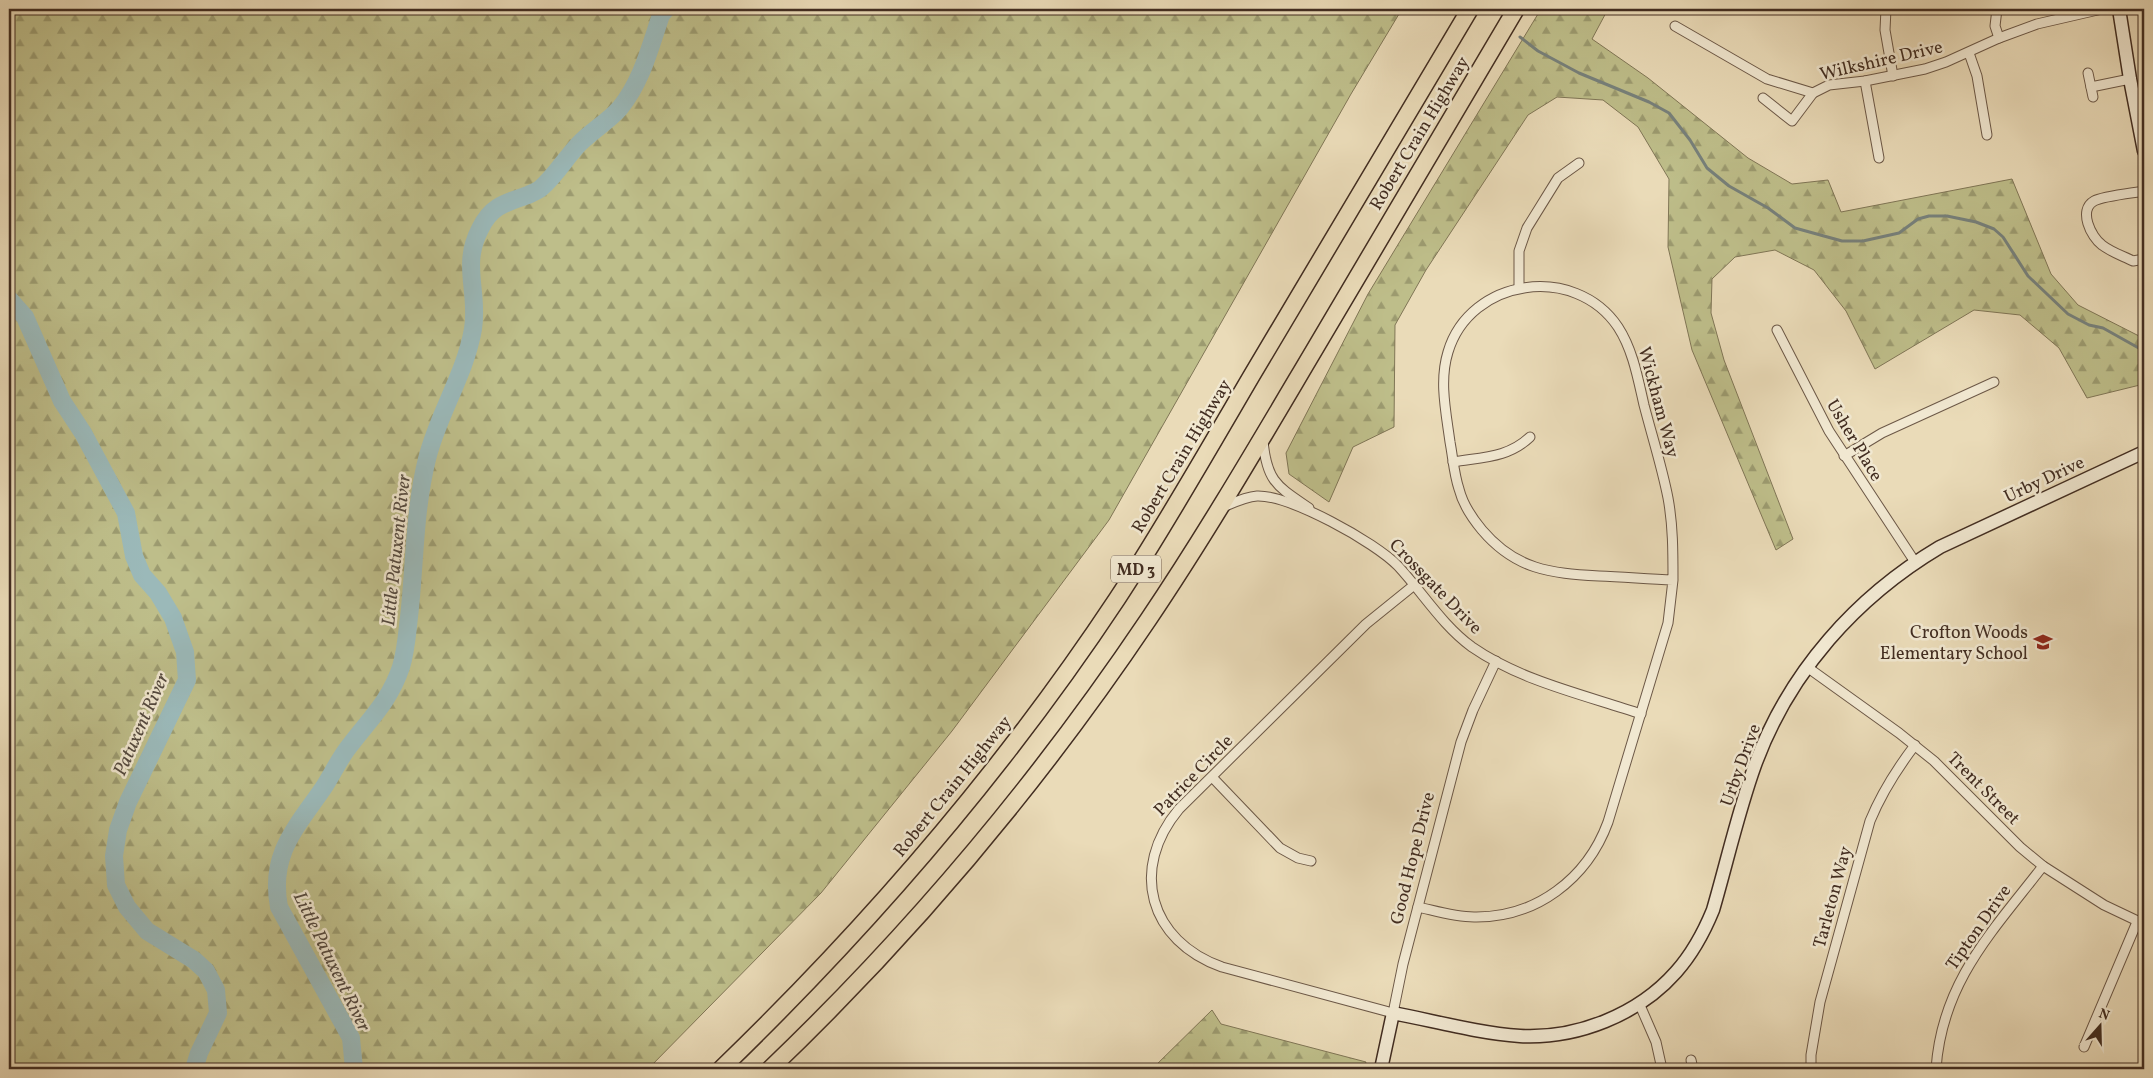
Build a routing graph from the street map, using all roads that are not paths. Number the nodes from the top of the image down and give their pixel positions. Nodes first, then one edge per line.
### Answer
1 (1470, 9) edge
2 (1516, 9) edge
3 (1886, 9) edge
4 (1996, 9) edge
5 (2102, 9) edge
6 (2119, 9) edge
7 (1675, 26) dead end
8 (1998, 38) junction
9 (1969, 52) junction
10 (2088, 73) dead end
11 (1894, 76) junction
12 (2130, 79) junction
13 (1866, 81) junction
14 (2091, 87) junction
15 (1813, 93) junction
16 (2092, 97) dead end
17 (1763, 98) dead end
18 (1987, 135) dead end
19 (2144, 151) edge
20 (1879, 158) dead end
21 (1579, 163) dead end
22 (2144, 191) edge
23 (2144, 259) edge
24 (1518, 288) junction
25 (1778, 330) dead end
26 (1994, 382) dead end
27 (1263, 437) junction
28 (1530, 437) dead end
29 (2144, 452) edge
30 (1844, 456) junction
31 (1453, 462) junction
32 (1218, 510) junction
33 (1321, 517) junction
34 (1915, 562) junction
35 (1673, 580) junction
36 (1414, 586) junction
37 (1496, 661) junction
38 (1807, 666) junction
39 (1641, 714) junction
40 (1915, 746) junction
41 (1212, 777) junction
42 (1311, 861) dead end
43 (2043, 866) junction
44 (1418, 907) junction
45 (2141, 923) edge
46 (1639, 1003) junction
47 (1393, 1013) junction
48 (795, 1045) junction
49 (2084, 1047) dead end
50 (721, 1069) edge
51 (770, 1069) edge
52 (785, 1069) edge
53 (1381, 1069) edge
54 (1662, 1069) edge
55 (1811, 1069) edge
56 (1936, 1069) edge

1 - 50 highway, Robert Crain Highway / MD 3
2 - 27 highway, Robert Crain Highway / MD 3
3 - 11 street
4 - 8 street
5 - 8 street, Wilkshire Drive
6 - 12 street
7 - 15 street, Wilkshire Drive
8 - 9 street, Wilkshire Drive
9 - 11 street, Wilkshire Drive
9 - 18 street
10 - 14 street
11 - 13 street, Wilkshire Drive
12 - 14 street
12 - 19 street
13 - 15 street, Wilkshire Drive
13 - 20 street
14 - 16 street
15 - 17 street
21 - 24 street
22 - 23 street
24 - 31 street, Wickham Way
24 - 35 street, Wickham Way
25 - 30 street, Usher Place
26 - 30 street
27 - 32 highway, Robert Crain Highway / MD 3
27 - 33 street, Crossgate Drive
28 - 31 street
29 - 34 street, Urby Drive
30 - 34 street, Usher Place
31 - 35 street, Wickham Way
32 - 33 street, Crossgate Drive
32 - 48 highway, Robert Crain Highway / MD 3
33 - 36 street, Crossgate Drive
34 - 38 street, Urby Drive
35 - 39 street, Wickham Way
36 - 37 street, Crossgate Drive
36 - 41 street, Patrice Circle
37 - 39 street, Crossgate Drive
37 - 44 street, Good Hope Drive
38 - 40 street, Trent Street
38 - 46 street, Urby Drive
39 - 44 street, Wickham Way
40 - 43 street, Trent Street
40 - 55 street, Tarleton Way
41 - 42 street
41 - 47 street, Patrice Circle
43 - 45 street, Trent Street
43 - 56 street, Tipton Drive
44 - 47 street, Good Hope Drive
45 - 49 street
46 - 47 street, Urby Drive
46 - 54 street
47 - 53 street, Good Hope Drive
48 - 51 highway, Robert Crain Highway / MD 3
48 - 52 highway

